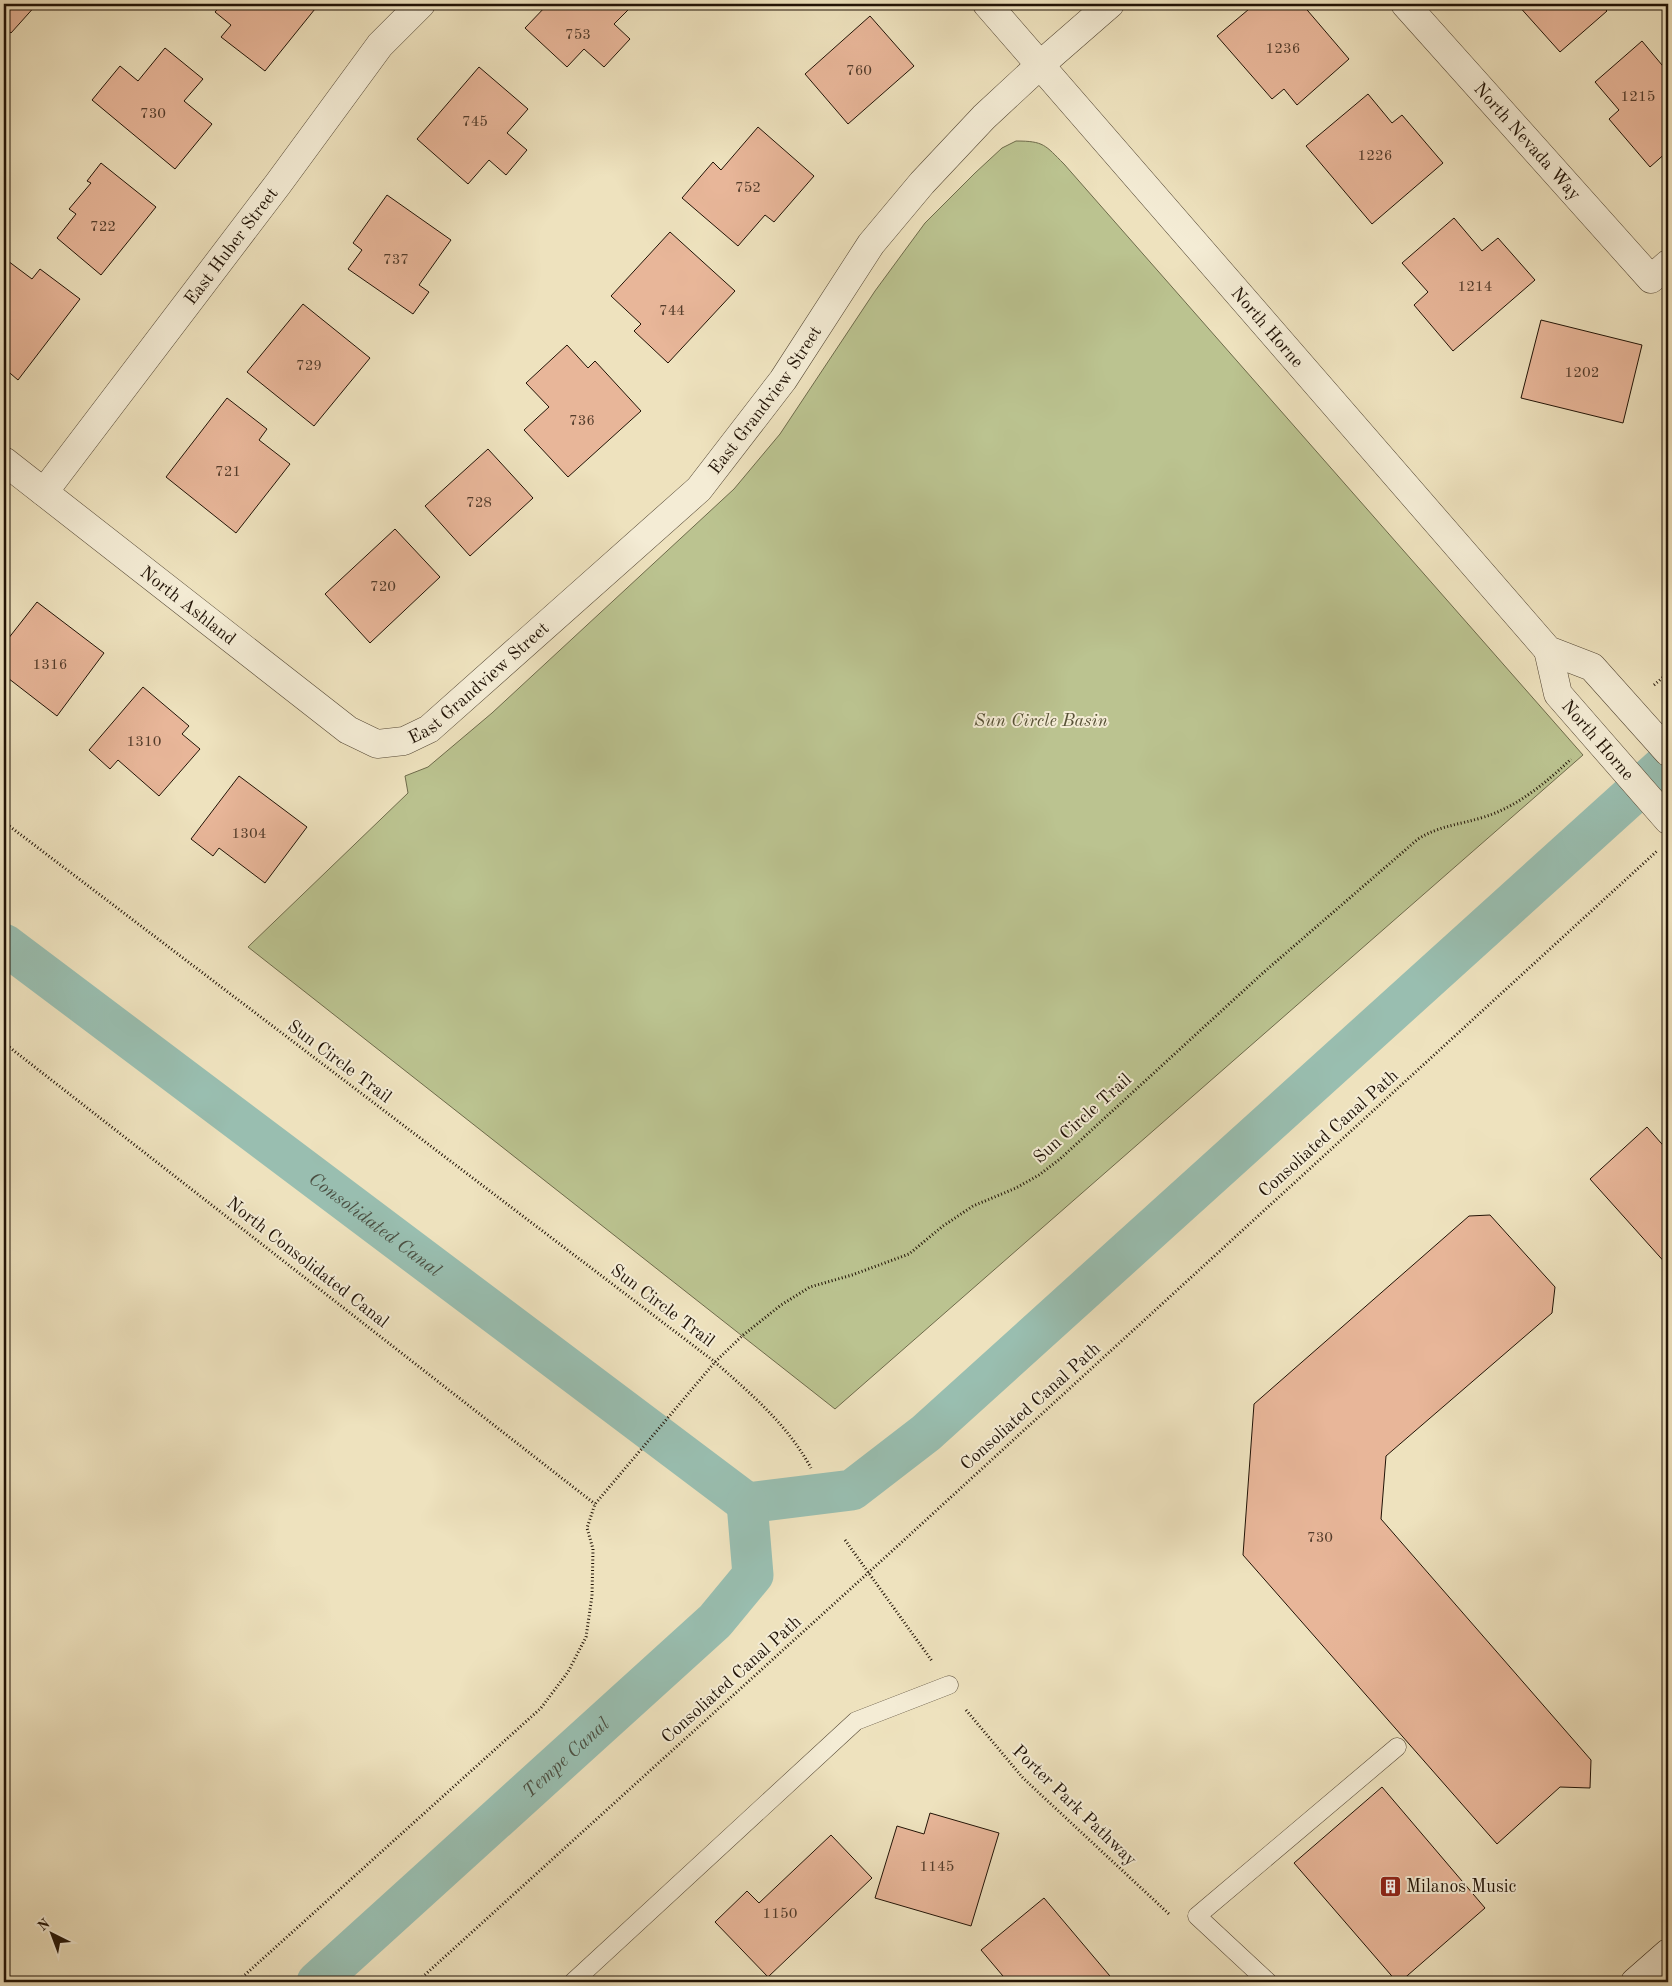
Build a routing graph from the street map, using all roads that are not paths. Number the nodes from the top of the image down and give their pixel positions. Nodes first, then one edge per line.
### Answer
1 (421, 4) edge
2 (987, 4) edge
3 (1110, 4) edge
4 (1405, 4) edge
5 (1040, 65) junction
6 (1660, 271) edge
7 (4, 461) edge
8 (44, 492) junction
9 (1548, 650) junction
10 (377, 744) joint
11 (1668, 752) edge
12 (1668, 820) edge
13 (949, 1685) road end
14 (1398, 1747) dead end
15 (1668, 1952) edge
16 (573, 1982) edge
17 (1268, 1982) edge
18 (1635, 1982) edge

1 - 8 street, East Huber Street
2 - 5 street, North Horne
3 - 5 street, East Grandview Street
4 - 6 street, North Nevada Way
5 - 9 street, North Horne
5 - 10 street, East Grandview Street
7 - 8 street, North Ashland
8 - 10 street, North Ashland
9 - 11 street, North Horne
9 - 12 street, North Horne
13 - 16 lane
14 - 17 lane
15 - 18 street

